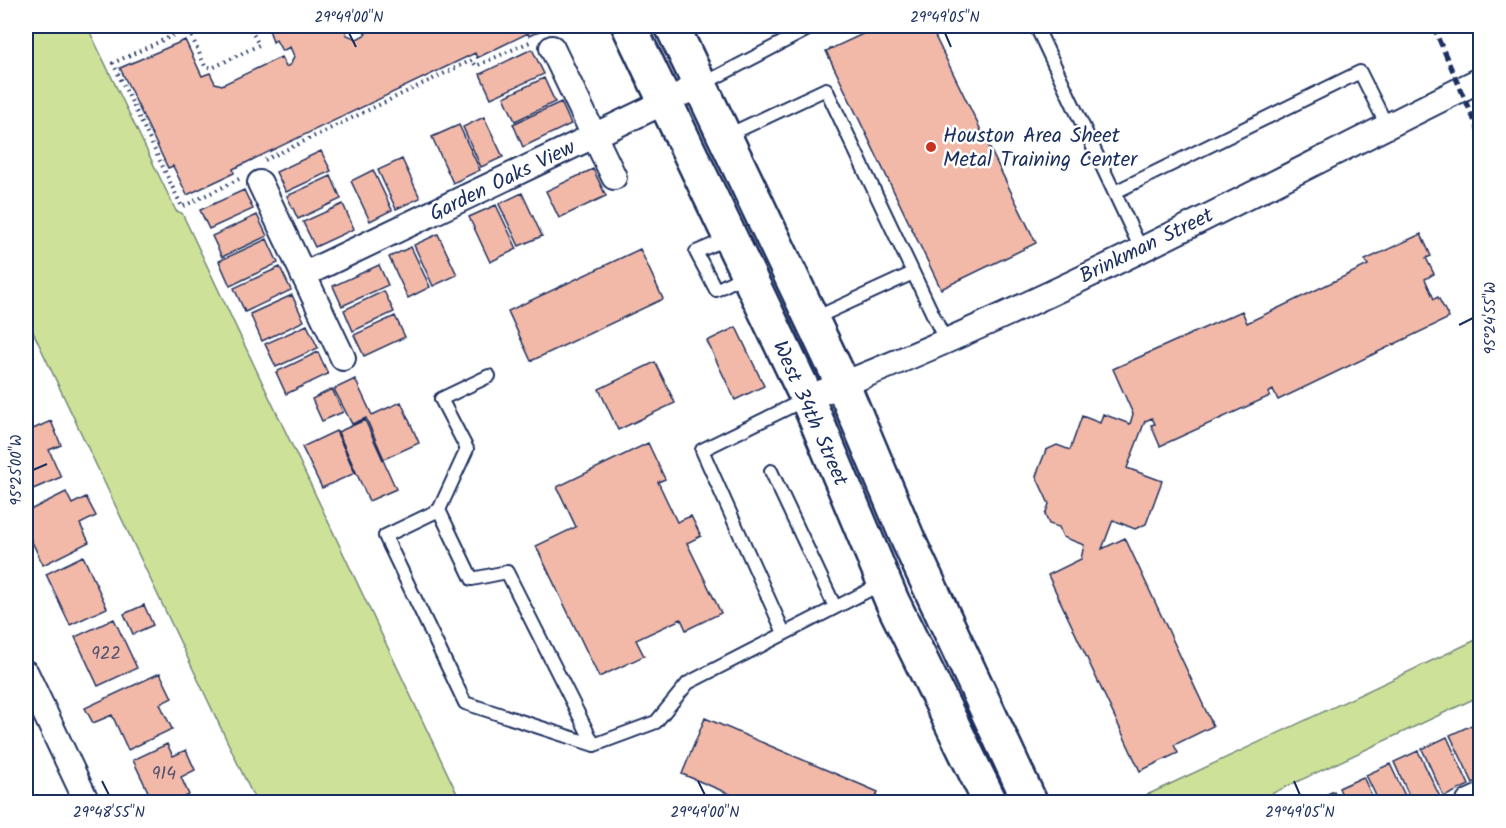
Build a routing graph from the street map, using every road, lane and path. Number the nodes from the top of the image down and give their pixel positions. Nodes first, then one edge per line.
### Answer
1 (629, 26) edge
2 (672, 26) edge
3 (814, 26) edge
4 (1036, 26) edge
5 (251, 30) dead end
6 (543, 43) joint
7 (1480, 80) edge
8 (700, 85) junction
9 (666, 102) junction
10 (1387, 126) junction
11 (594, 136) junction
12 (725, 137) junction
13 (253, 173) junction
14 (614, 177) dead end
15 (1115, 192) junction
16 (1141, 249) junction
17 (913, 273) junction
18 (303, 275) junction
19 (812, 320) junction
20 (945, 340) junction
21 (343, 358) dead end
22 (489, 376) dead end
23 (843, 385) junction
24 (807, 398) junction
25 (771, 471) dead end
26 (439, 510) junction
27 (884, 582) junction
28 (835, 607) junction
29 (784, 633) junction
30 (26, 673) edge
31 (986, 707) junction
32 (952, 725) junction
33 (594, 745) junction
34 (1480, 797) edge
35 (1026, 801) edge
36 (87, 802) edge
37 (990, 802) edge
38 (1469, 802) edge

1 - 9 main road, West 34th Street
2 - 8 main road, West 34th Street
3 - 8 lane
4 - 15 lane
5 - 13 path
6 - 11 street
6 - 13 path
7 - 10 street, Brinkman Street
8 - 9 street, Garden Oaks View
8 - 12 main road, West 34th Street
9 - 11 street, Garden Oaks View
9 - 24 main road, West 34th Street
10 - 15 lane
10 - 16 street, Brinkman Street
11 - 14 street
11 - 18 street, Garden Oaks View
12 - 17 lane
12 - 19 main road, West 34th Street
13 - 18 street
15 - 16 lane
16 - 20 street, Brinkman Street
17 - 19 lane
17 - 20 lane
18 - 21 street
19 - 23 main road, West 34th Street
20 - 23 street, Brinkman Street
22 - 26 lane
23 - 24 street, Brinkman Street
23 - 31 main road, West 34th Street
24 - 27 main road, West 34th Street
24 - 29 lane
25 - 28 lane
26 - 33 lane
26 - 33 lane
27 - 28 lane
27 - 32 main road, West 34th Street
28 - 29 lane
29 - 33 lane
30 - 36 street
31 - 32 main road
31 - 35 main road, West 34th Street
32 - 37 main road, West 34th Street
34 - 38 street

